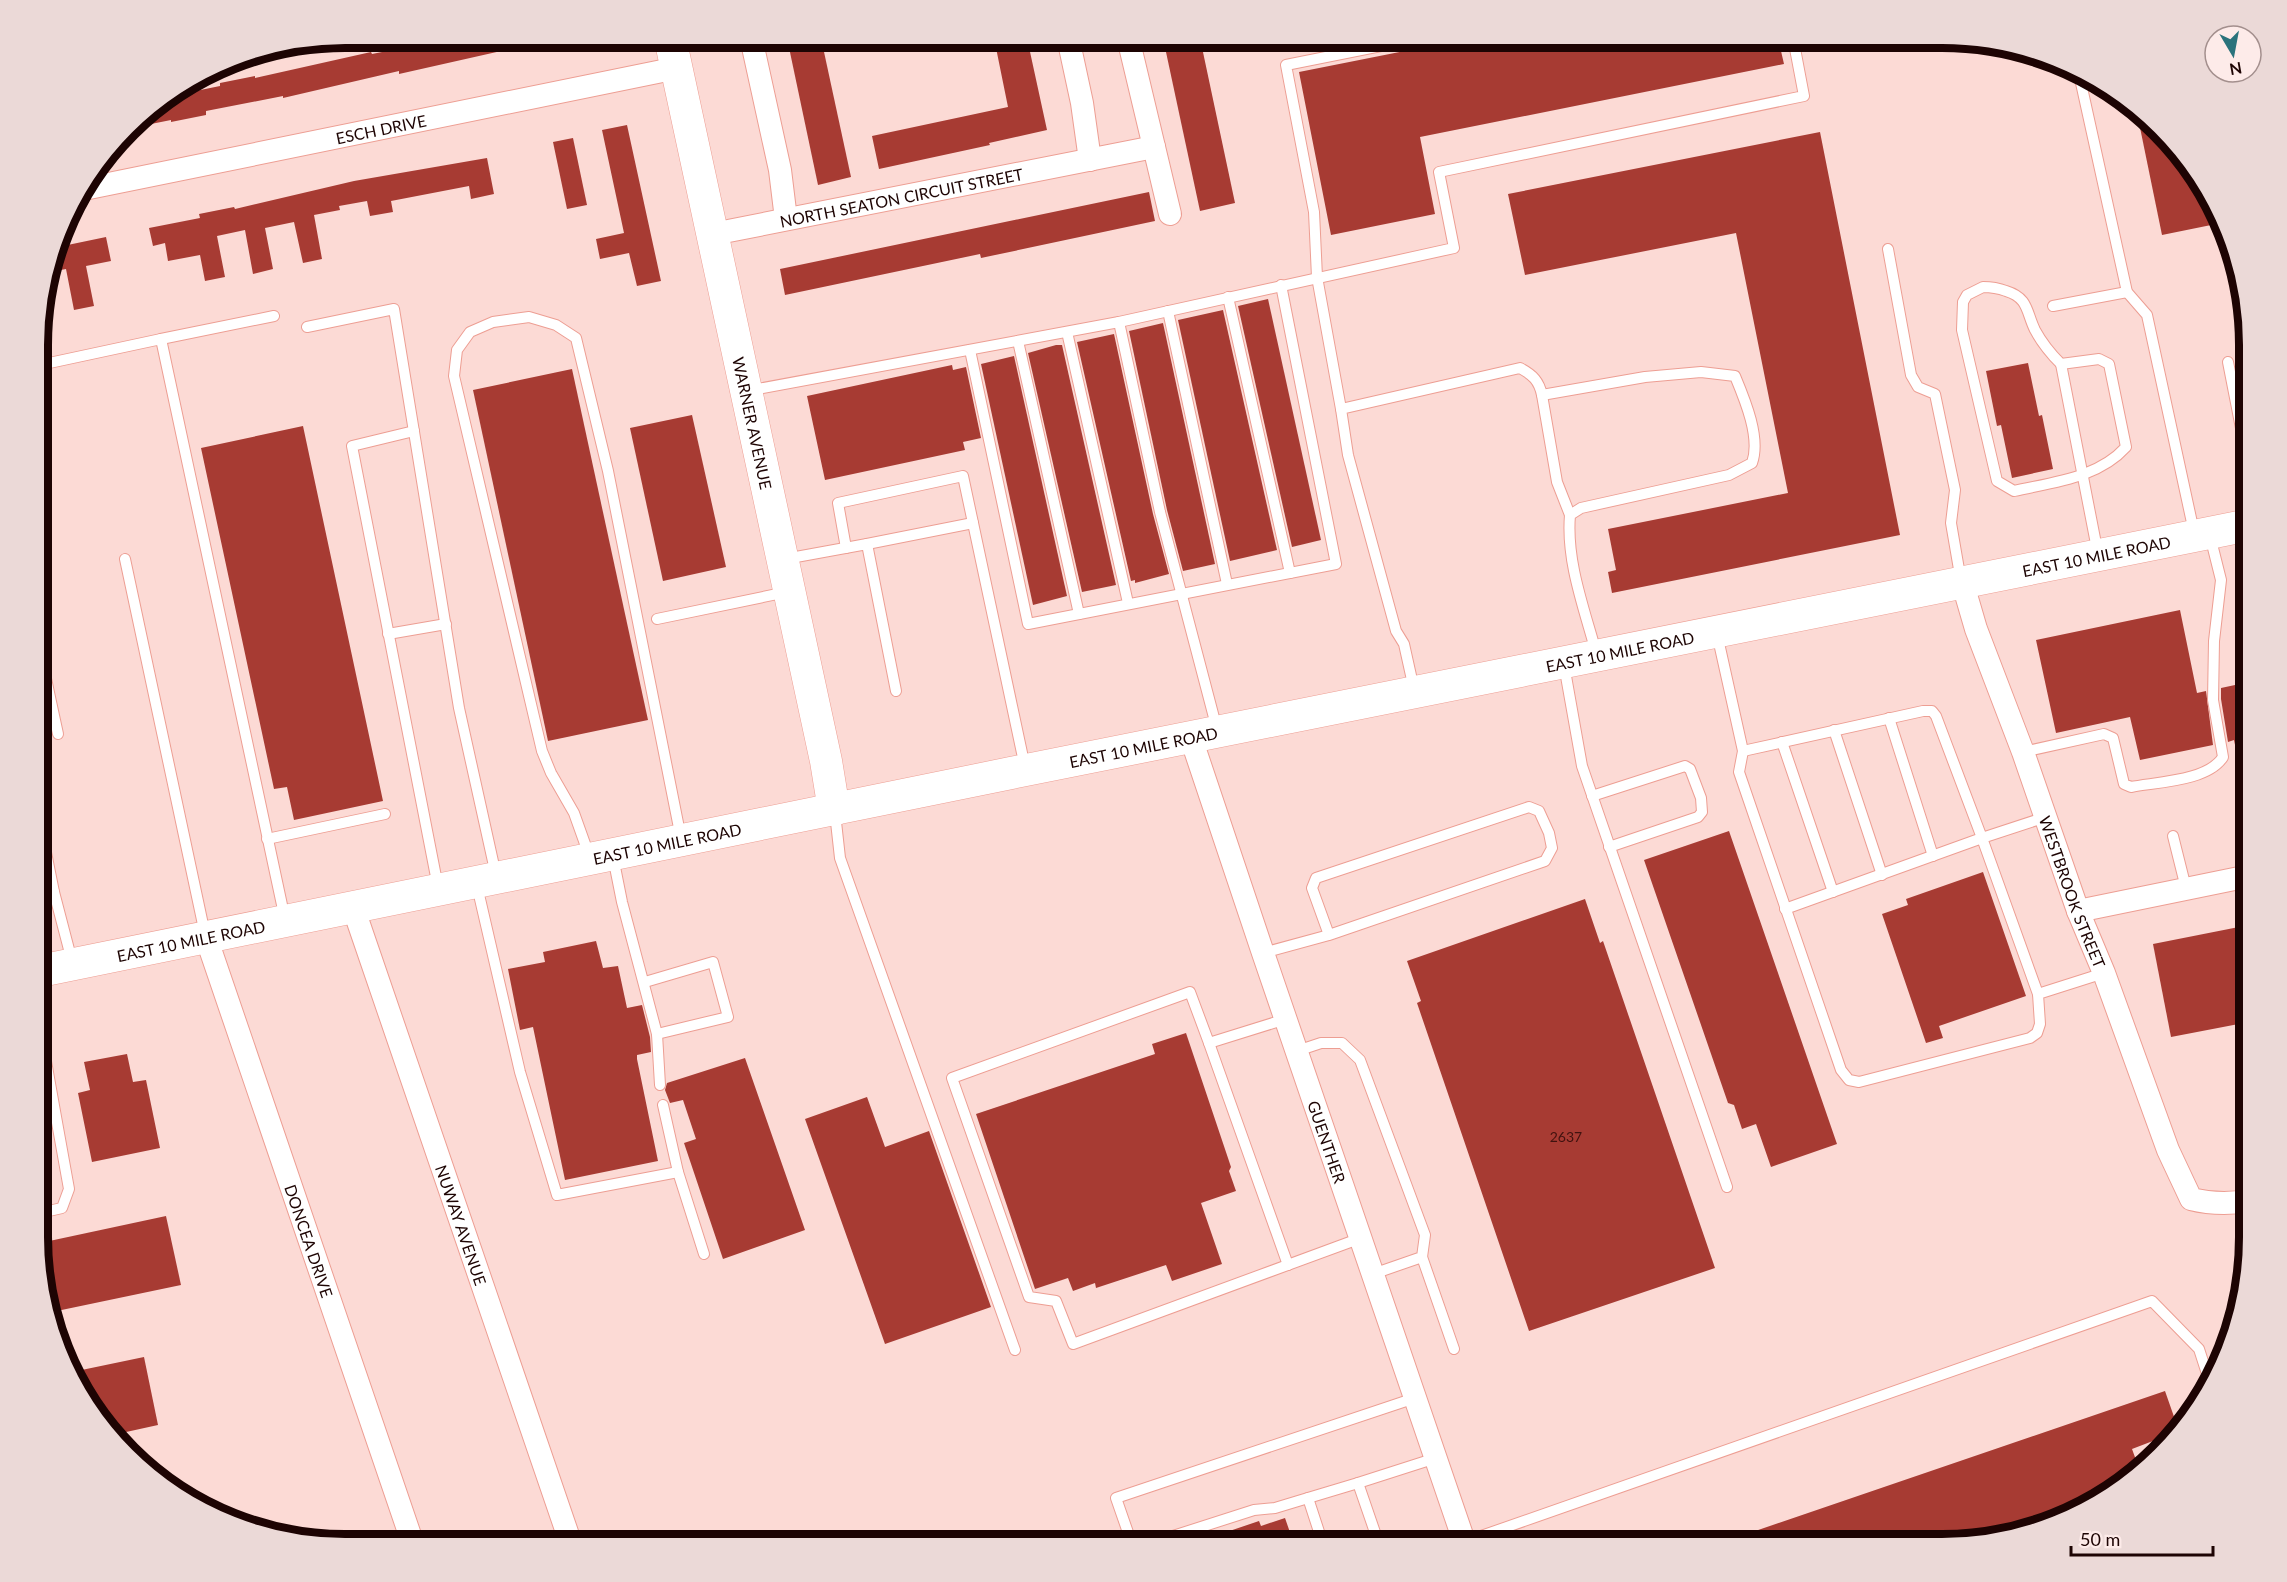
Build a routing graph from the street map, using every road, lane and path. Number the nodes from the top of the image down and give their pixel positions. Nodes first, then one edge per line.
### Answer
1 (672, 48) edge
2 (753, 48) edge
3 (1070, 48) edge
4 (1130, 48) edge
5 (1371, 48) edge
6 (1795, 48) edge
7 (677, 68) junction
8 (2081, 83) edge
9 (1154, 147) junction
10 (1090, 160) junction
11 (94, 187) edge
12 (1170, 214) dead end
13 (786, 219) junction
14 (713, 234) junction
15 (1888, 249) dead end
16 (1317, 277) junction
17 (1281, 285) junction
18 (2127, 292) junction
19 (1228, 297) junction
20 (2054, 306) dead end
21 (1168, 311) junction
22 (274, 316) dead end
23 (1119, 322) junction
24 (308, 327) dead end
25 (1067, 332) junction
26 (161, 339) junction
27 (1018, 341) junction
28 (970, 350) junction
29 (2228, 362) dead end
30 (48, 363) edge
31 (2061, 364) junction
32 (747, 392) junction
33 (1542, 395) junction
34 (1341, 409) junction
35 (2239, 418) edge
36 (414, 431) junction
37 (2083, 476) junction
38 (1570, 515) junction
39 (973, 523) junction
40 (2239, 527) edge
41 (2202, 534) junction
42 (867, 544) junction
43 (846, 548) junction
44 (2098, 554) junction
45 (125, 559) dead end
46 (783, 559) junction
47 (1290, 573) junction
48 (1962, 582) junction
49 (1227, 584) junction
50 (790, 592) junction
51 (1181, 593) junction
52 (1128, 603) junction
53 (1079, 614) junction
54 (657, 619) dead end
55 (446, 624) junction
56 (1716, 631) junction
57 (388, 634) junction
58 (1597, 655) junction
59 (1564, 662) junction
60 (48, 688) edge
61 (896, 691) dead end
62 (1414, 692) junction
63 (1888, 718) junction
64 (1834, 730) junction
65 (58, 734) dead end
66 (1205, 735) junction
67 (1782, 742) junction
68 (1743, 751) junction
69 (2023, 752) junction
70 (1025, 770) junction
71 (1592, 796) junction
72 (834, 810) junction
73 (385, 814) dead end
74 (2047, 817) junction
75 (2173, 836) dead end
76 (1982, 838) junction
77 (267, 839) junction
78 (682, 841) junction
79 (1610, 848) junction
80 (601, 856) junction
81 (1933, 856) junction
82 (48, 862) edge
83 (1882, 875) junction
84 (2239, 878) edge
85 (487, 880) junction
86 (2186, 888) junction
87 (439, 890) junction
88 (54, 892) junction
89 (1833, 892) junction
90 (48, 893) edge
91 (353, 907) junction
92 (1785, 909) junction
93 (2078, 911) junction
94 (286, 921) junction
95 (1329, 935) junction
96 (206, 938) junction
97 (1263, 953) junction
98 (73, 964) junction
99 (48, 969) edge
100 (2104, 973) junction
101 (645, 982) junction
102 (2038, 994) junction
103 (1286, 1018) junction
104 (657, 1034) junction
105 (1209, 1043) junction
106 (1297, 1051) junction
107 (48, 1073) edge
108 (660, 1085) dead end
109 (663, 1105) dead end
110 (678, 1172) junction
111 (1727, 1187) dead end
112 (2239, 1202) edge
113 (48, 1211) edge
114 (1360, 1238) junction
115 (704, 1254) dead end
116 (1422, 1257) junction
117 (1288, 1265) junction
118 (1373, 1274) junction
119 (1454, 1349) dead end
120 (1015, 1350) dead end
121 (2207, 1371) edge
122 (1415, 1398) junction
123 (1436, 1458) junction
124 (1358, 1483) junction
125 (1308, 1498) junction
126 (410, 1534) edge
127 (568, 1534) edge
128 (1129, 1534) edge
129 (1179, 1534) edge
130 (1320, 1534) edge
131 (1376, 1534) edge
132 (1462, 1534) edge
133 (1491, 1534) edge

1 - 7 main road, WARNER AVENUE
2 - 13 street
3 - 10 street
4 - 9 street
5 - 16 lane
6 - 16 lane
7 - 11 street, ESCH DRIVE
7 - 14 main road, WARNER AVENUE
8 - 18 lane
9 - 10 street, NORTH SEATON CIRCUIT STREET
9 - 12 street
10 - 13 street, NORTH SEATON CIRCUIT STREET
13 - 14 street, NORTH SEATON CIRCUIT STREET
14 - 32 main road, WARNER AVENUE
15 - 48 lane
16 - 17 lane
16 - 34 lane
17 - 19 lane
17 - 47 lane
18 - 20 lane
18 - 41 lane
19 - 21 lane
19 - 47 lane
21 - 23 lane
21 - 49 lane
22 - 26 lane
23 - 25 lane
23 - 51 lane
24 - 36 lane
25 - 27 lane
25 - 52 lane
26 - 30 lane
26 - 77 lane
27 - 28 lane
27 - 53 lane
28 - 32 lane
28 - 53 lane
29 - 35 lane
31 - 37 lane
31 - 37 lane
31 - 37 lane
32 - 46 main road, WARNER AVENUE
33 - 34 lane
33 - 38 lane
33 - 38 lane
34 - 62 lane
36 - 55 lane
36 - 57 lane
37 - 44 lane
38 - 58 lane
39 - 42 lane
39 - 43 lane
39 - 70 lane
40 - 41 main road, EAST 10 MILE ROAD
41 - 44 main road, EAST 10 MILE ROAD
41 - 69 lane
42 - 43 lane
42 - 61 lane
43 - 46 lane
44 - 48 main road, EAST 10 MILE ROAD
45 - 96 lane
46 - 50 main road, WARNER AVENUE
47 - 49 lane
48 - 56 main road, EAST 10 MILE ROAD
48 - 69 street, WESTBROOK STREET
49 - 51 lane
50 - 54 lane
50 - 72 main road, WARNER AVENUE
51 - 52 lane
51 - 66 lane
52 - 53 lane
55 - 57 lane
55 - 85 lane
56 - 58 main road, EAST 10 MILE ROAD
56 - 68 lane
57 - 87 lane
58 - 59 main road, EAST 10 MILE ROAD
59 - 62 main road, EAST 10 MILE ROAD
59 - 71 lane
60 - 65 lane
62 - 66 main road, EAST 10 MILE ROAD
63 - 64 lane
63 - 76 lane
63 - 81 lane
64 - 67 lane
64 - 83 lane
66 - 70 main road, EAST 10 MILE ROAD
66 - 97 street, GUENTHER
67 - 68 lane
67 - 89 lane
68 - 92 lane
69 - 74 street, WESTBROOK STREET
70 - 72 main road, EAST 10 MILE ROAD
71 - 79 lane
71 - 79 lane
72 - 78 main road, EAST 10 MILE ROAD
72 - 120 lane
73 - 77 lane
74 - 76 lane
74 - 93 street, WESTBROOK STREET
75 - 86 lane
76 - 81 lane
76 - 102 lane
77 - 94 lane
78 - 80 main road, EAST 10 MILE ROAD
78 - 80 lane
79 - 111 lane
80 - 85 main road, EAST 10 MILE ROAD
80 - 101 lane
81 - 83 lane
82 - 88 lane
83 - 89 lane
84 - 86 street
85 - 87 main road, EAST 10 MILE ROAD
85 - 110 lane
86 - 93 street
87 - 91 main road, EAST 10 MILE ROAD
88 - 90 lane
88 - 98 lane
89 - 92 lane
91 - 94 main road, EAST 10 MILE ROAD
91 - 127 street, NUWAY AVENUE
92 - 102 lane
93 - 100 street, WESTBROOK STREET
94 - 96 main road, EAST 10 MILE ROAD
95 - 95 lane
95 - 97 lane
96 - 98 main road, EAST 10 MILE ROAD
96 - 126 street, DONCEA DRIVE
97 - 103 street, GUENTHER
98 - 99 main road, EAST 10 MILE ROAD
100 - 102 lane
100 - 112 street, WESTBROOK STREET
101 - 104 lane
101 - 104 lane
103 - 105 lane
103 - 106 street, GUENTHER
104 - 108 lane
105 - 117 lane
105 - 117 lane
106 - 114 street, GUENTHER
106 - 116 lane
107 - 113 lane
109 - 110 lane
110 - 115 lane
114 - 117 lane
114 - 118 street, GUENTHER
116 - 118 lane
116 - 119 lane
118 - 122 street, GUENTHER
121 - 133 lane
122 - 123 street, GUENTHER
122 - 128 lane
123 - 124 lane
123 - 132 street, GUENTHER
124 - 125 lane
124 - 131 lane
125 - 129 lane
125 - 130 lane

